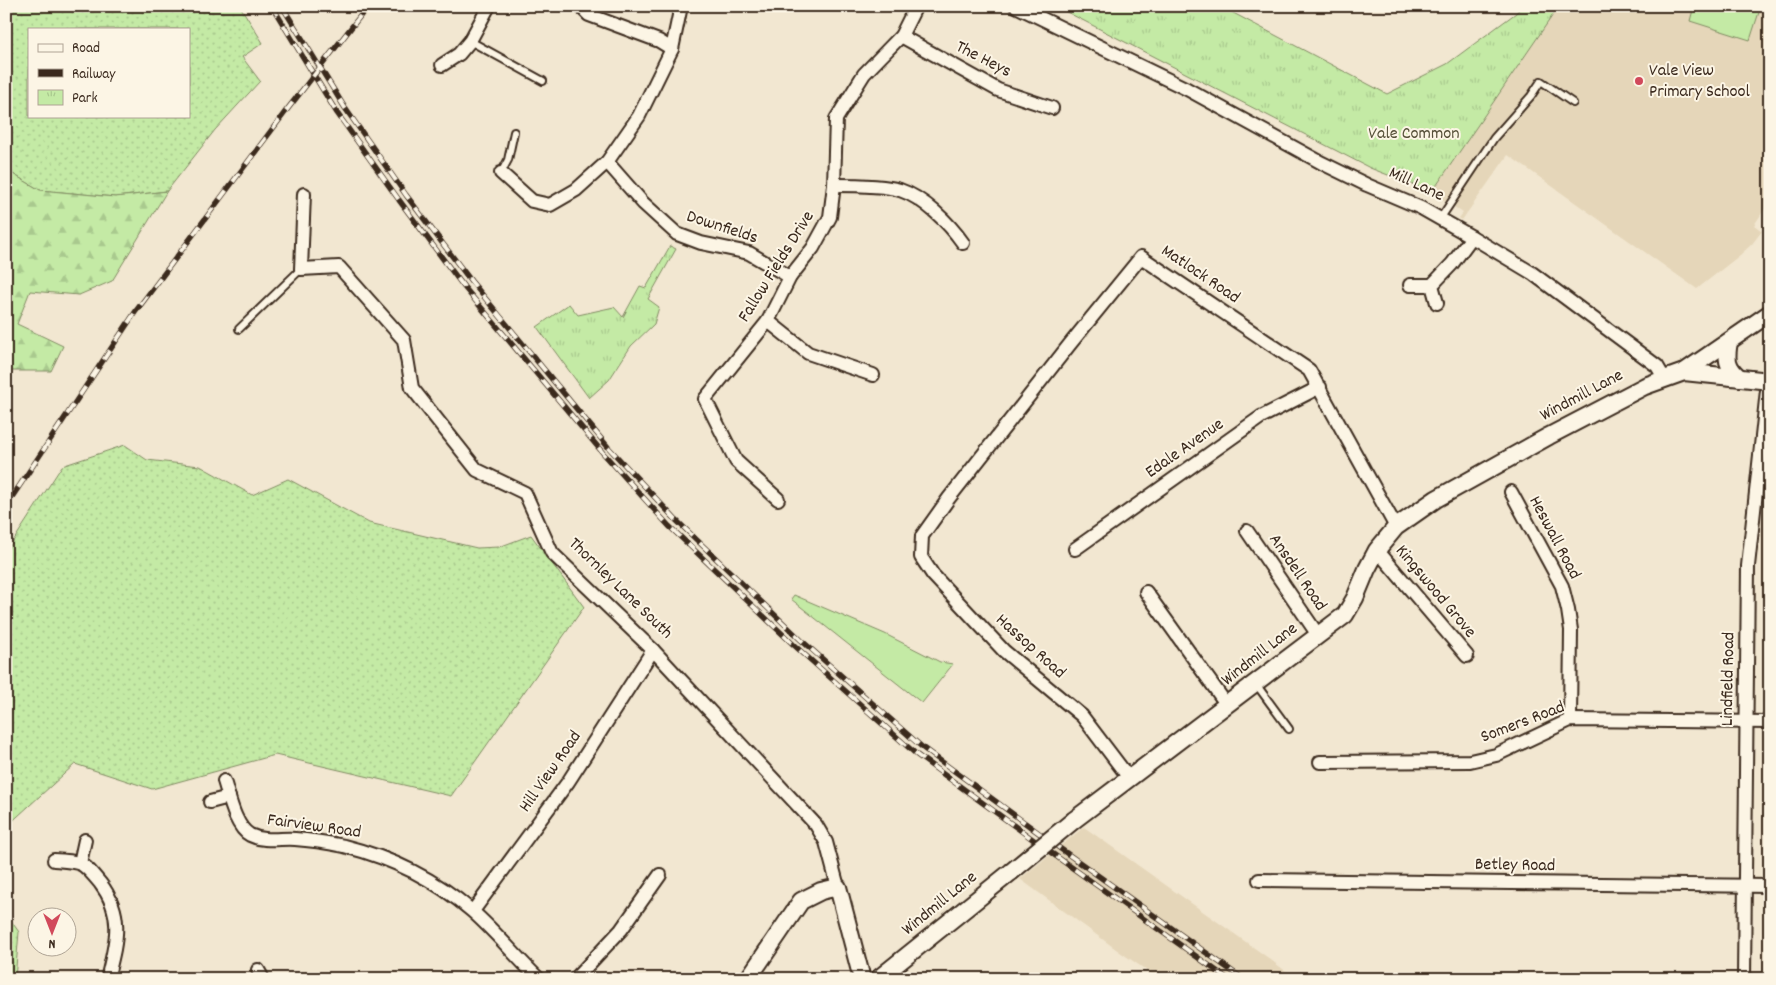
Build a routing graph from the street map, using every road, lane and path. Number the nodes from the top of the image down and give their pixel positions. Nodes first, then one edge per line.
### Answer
1 (489, 6) edge
2 (580, 6) edge
3 (681, 6) edge
4 (916, 6) edge
5 (1016, 6) edge
6 (901, 36) junction
7 (470, 40) junction
8 (672, 49) junction
9 (442, 65) dead end
10 (543, 80) dead end
11 (1573, 103) dead end
12 (1052, 108) dead end
13 (514, 132) dead end
14 (607, 162) junction
15 (501, 173) joint
16 (834, 185) junction
17 (304, 194) dead end
18 (1440, 219) junction
19 (1472, 237) junction
20 (963, 243) dead end
21 (301, 268) junction
22 (790, 277) junction
23 (1410, 285) dead end
24 (1432, 285) junction
25 (1437, 303) dead end
26 (1768, 316) edge
27 (768, 321) junction
28 (239, 329) dead end
29 (1729, 342) junction
30 (1684, 372) junction
31 (873, 375) dead end
32 (1664, 378) junction
33 (1740, 378) junction
34 (1769, 381) edge
35 (1320, 387) junction
36 (1510, 492) dead end
37 (778, 499) dead end
38 (1396, 527) junction
39 (1247, 531) dead end
40 (922, 536) joint
41 (1075, 549) dead end
42 (1377, 550) junction
43 (1146, 592) dead end
44 (1318, 635) junction
45 (653, 650) junction
46 (1466, 656) dead end
47 (1256, 683) junction
48 (1227, 705) junction
49 (1570, 720) junction
50 (1746, 722) junction
51 (1770, 722) edge
52 (1289, 729) dead end
53 (1320, 762) dead end
54 (1129, 778) junction
55 (224, 781) dead end
56 (229, 797) junction
57 (210, 802) dead end
58 (85, 840) dead end
59 (54, 860) dead end
60 (80, 863) junction
61 (660, 875) dead end
62 (1259, 880) dead end
63 (1745, 886) junction
64 (1770, 886) edge
65 (838, 887) junction
66 (473, 912) junction
67 (536, 978) edge
68 (107, 979) edge
69 (576, 979) edge
70 (748, 979) edge
71 (862, 979) edge
72 (878, 979) edge
73 (1744, 979) edge

1 - 7 street
2 - 8 street
3 - 8 street
4 - 6 street, Fallow Fields Drive
5 - 18 street, Mill Lane
6 - 12 street, The Heys
6 - 16 street, Fallow Fields Drive
7 - 9 street
7 - 10 lane
8 - 14 street
11 - 18 lane
13 - 15 lane
14 - 15 street
14 - 22 street, Downfields
16 - 20 street
16 - 22 street, Fallow Fields Drive
17 - 21 street
18 - 19 street, Mill Lane
19 - 24 street
19 - 32 street, Mill Lane
21 - 28 lane
21 - 45 street, Thornley Lane South
22 - 27 street, Fallow Fields Drive
23 - 24 street
24 - 25 street
26 - 29 street
27 - 31 street
27 - 37 street, Fallow Fields Drive
29 - 30 street
29 - 33 street
30 - 32 street
30 - 33 street
32 - 38 street, Windmill Lane
33 - 34 street
34 - 50 street, Lindfield Road
35 - 38 street, Matlock Road
35 - 40 street, Matlock Road
35 - 41 street, Edale Avenue
36 - 49 street, Heswall Road
38 - 42 street, Windmill Lane
39 - 44 street, Ansdell Road
40 - 54 street, Hassop Road
42 - 44 street, Windmill Lane
42 - 46 street, Kingswood Grove
43 - 48 street
44 - 47 street, Windmill Lane
45 - 65 street, Thornley Lane South
45 - 66 street, Hill View Road
47 - 48 street, Windmill Lane
47 - 52 lane
48 - 54 street, Windmill Lane
49 - 50 street, Somers Road
49 - 53 street, Somers Road
50 - 51 street, Somers Road
50 - 63 street, Lindfield Road
54 - 72 street, Windmill Lane, bridge
55 - 56 street, Fairview Road
56 - 57 street
56 - 66 street, Fairview Road
58 - 60 street
59 - 60 street
60 - 68 street
61 - 69 street
62 - 63 street, Betley Road
63 - 64 street, Betley Road
63 - 73 street, Lindfield Road
65 - 70 street
65 - 71 street, Thornley Lane South
66 - 67 street, Fairview Road

